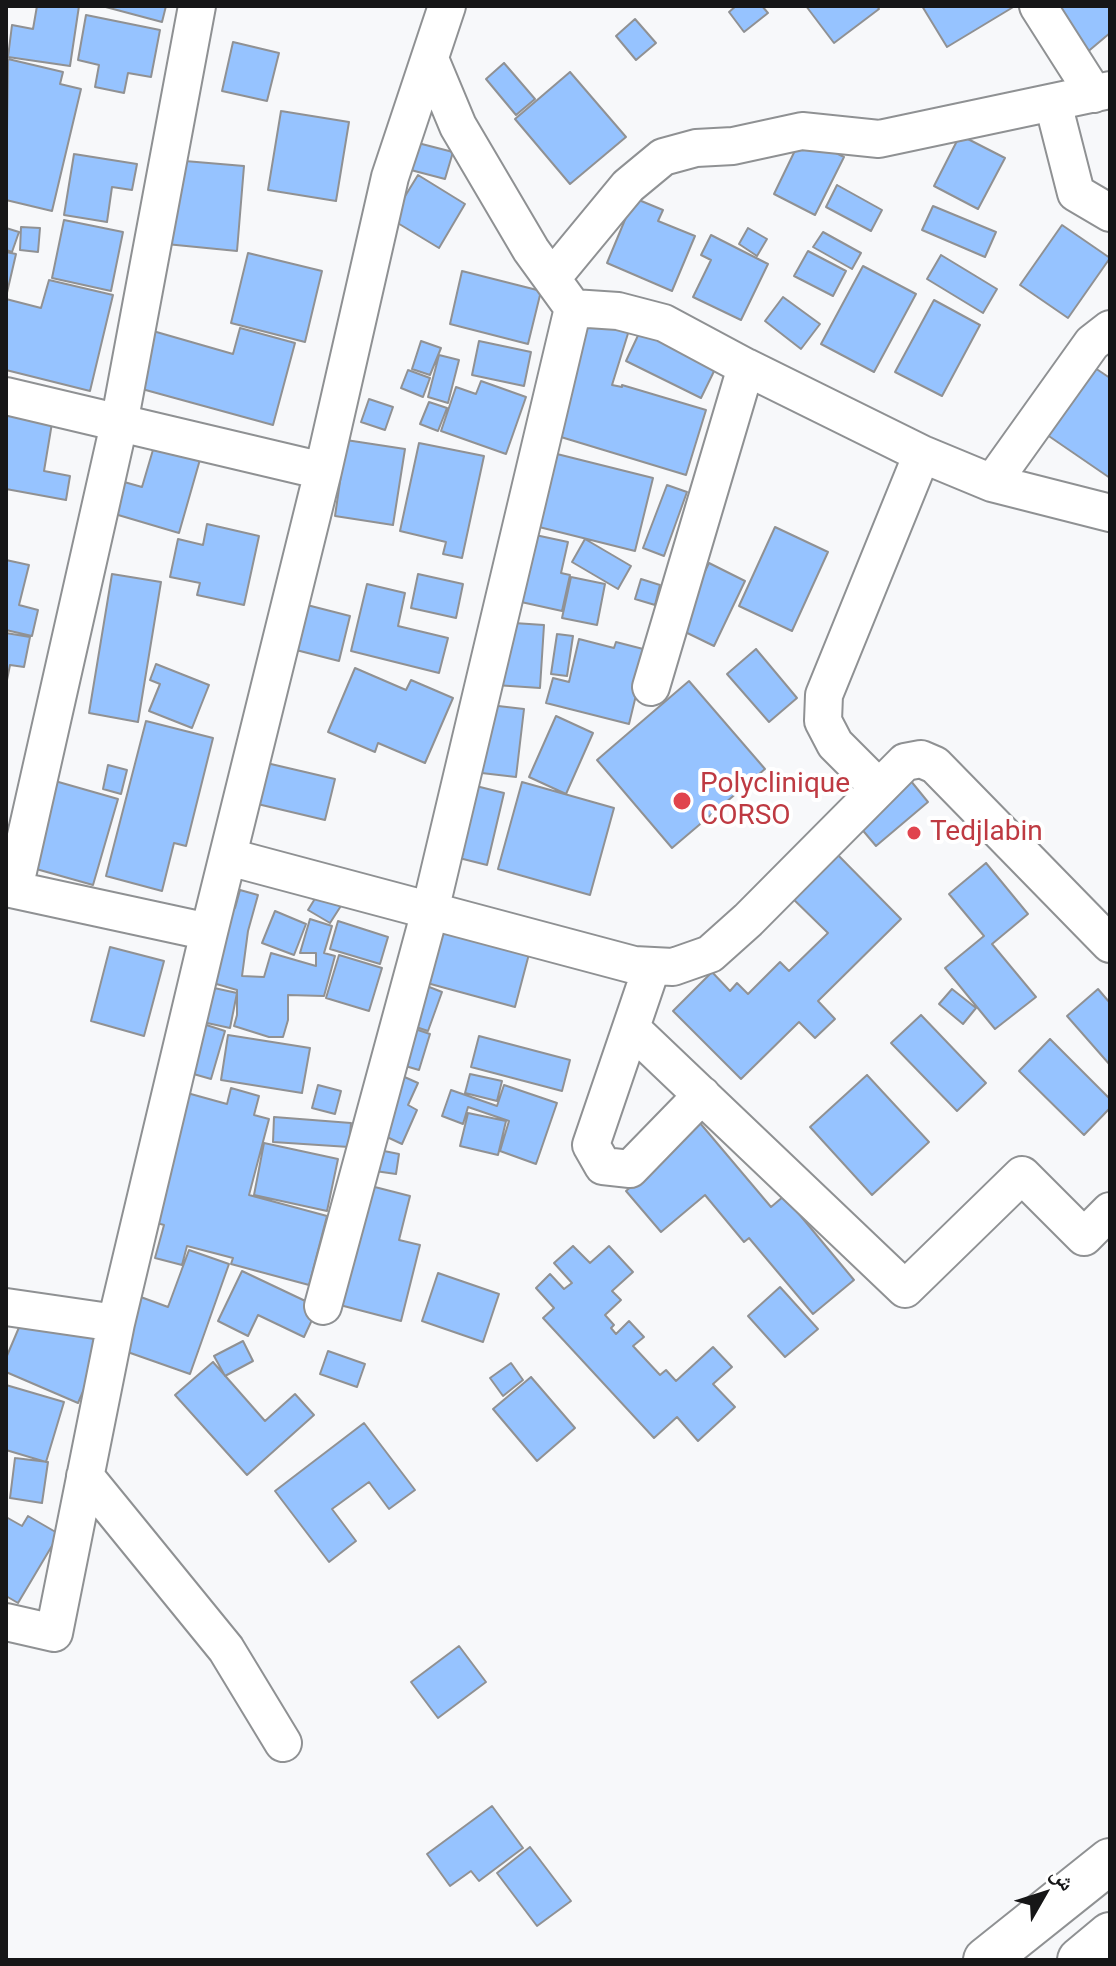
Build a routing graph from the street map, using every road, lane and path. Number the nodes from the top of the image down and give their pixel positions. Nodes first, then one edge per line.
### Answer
1 (197, 6) edge
2 (1038, 6) edge
3 (444, 7) edge
4 (430, 59) junction
5 (1102, 92) edge
6 (1053, 103) junction
7 (1110, 213) edge
8 (552, 278) junction
9 (573, 308) junction
10 (1110, 329) edge
11 (746, 367) junction
12 (6, 396) edge
13 (119, 424) junction
14 (922, 454) junction
15 (323, 471) junction
16 (992, 483) junction
17 (1110, 513) edge
18 (651, 687) dead end
19 (879, 788) junction
20 (229, 857) junction
21 (10, 888) edge
22 (430, 911) junction
23 (209, 932) junction
24 (1110, 944) edge
25 (652, 966) junction
26 (632, 1029) junction
27 (702, 1095) junction
28 (1110, 1211) edge
29 (323, 1306) dead end
30 (6, 1307) edge
31 (116, 1323) junction
32 (85, 1476) junction
33 (6, 1622) edge
34 (283, 1743) dead end
35 (1110, 1861) edge
36 (1110, 1935) edge
37 (986, 1960) edge
38 (1080, 1960) edge

1 - 13 street
2 - 5 street
3 - 4 street
4 - 8 street
4 - 15 street
5 - 6 street
6 - 7 street
6 - 8 street
8 - 9 street
9 - 11 street
9 - 22 street
10 - 16 street
11 - 14 street
11 - 18 street
12 - 13 street
13 - 15 street
13 - 21 street
14 - 16 street
14 - 19 street
15 - 20 street
16 - 17 street
19 - 24 street
19 - 25 street
20 - 22 street
20 - 23 street
21 - 23 street
22 - 25 street
22 - 29 street
23 - 31 street
25 - 26 street
26 - 27 street
26 - 27 street
27 - 28 street
30 - 31 street
31 - 32 street
32 - 33 street
32 - 34 street
35 - 37 highway
36 - 38 highway

